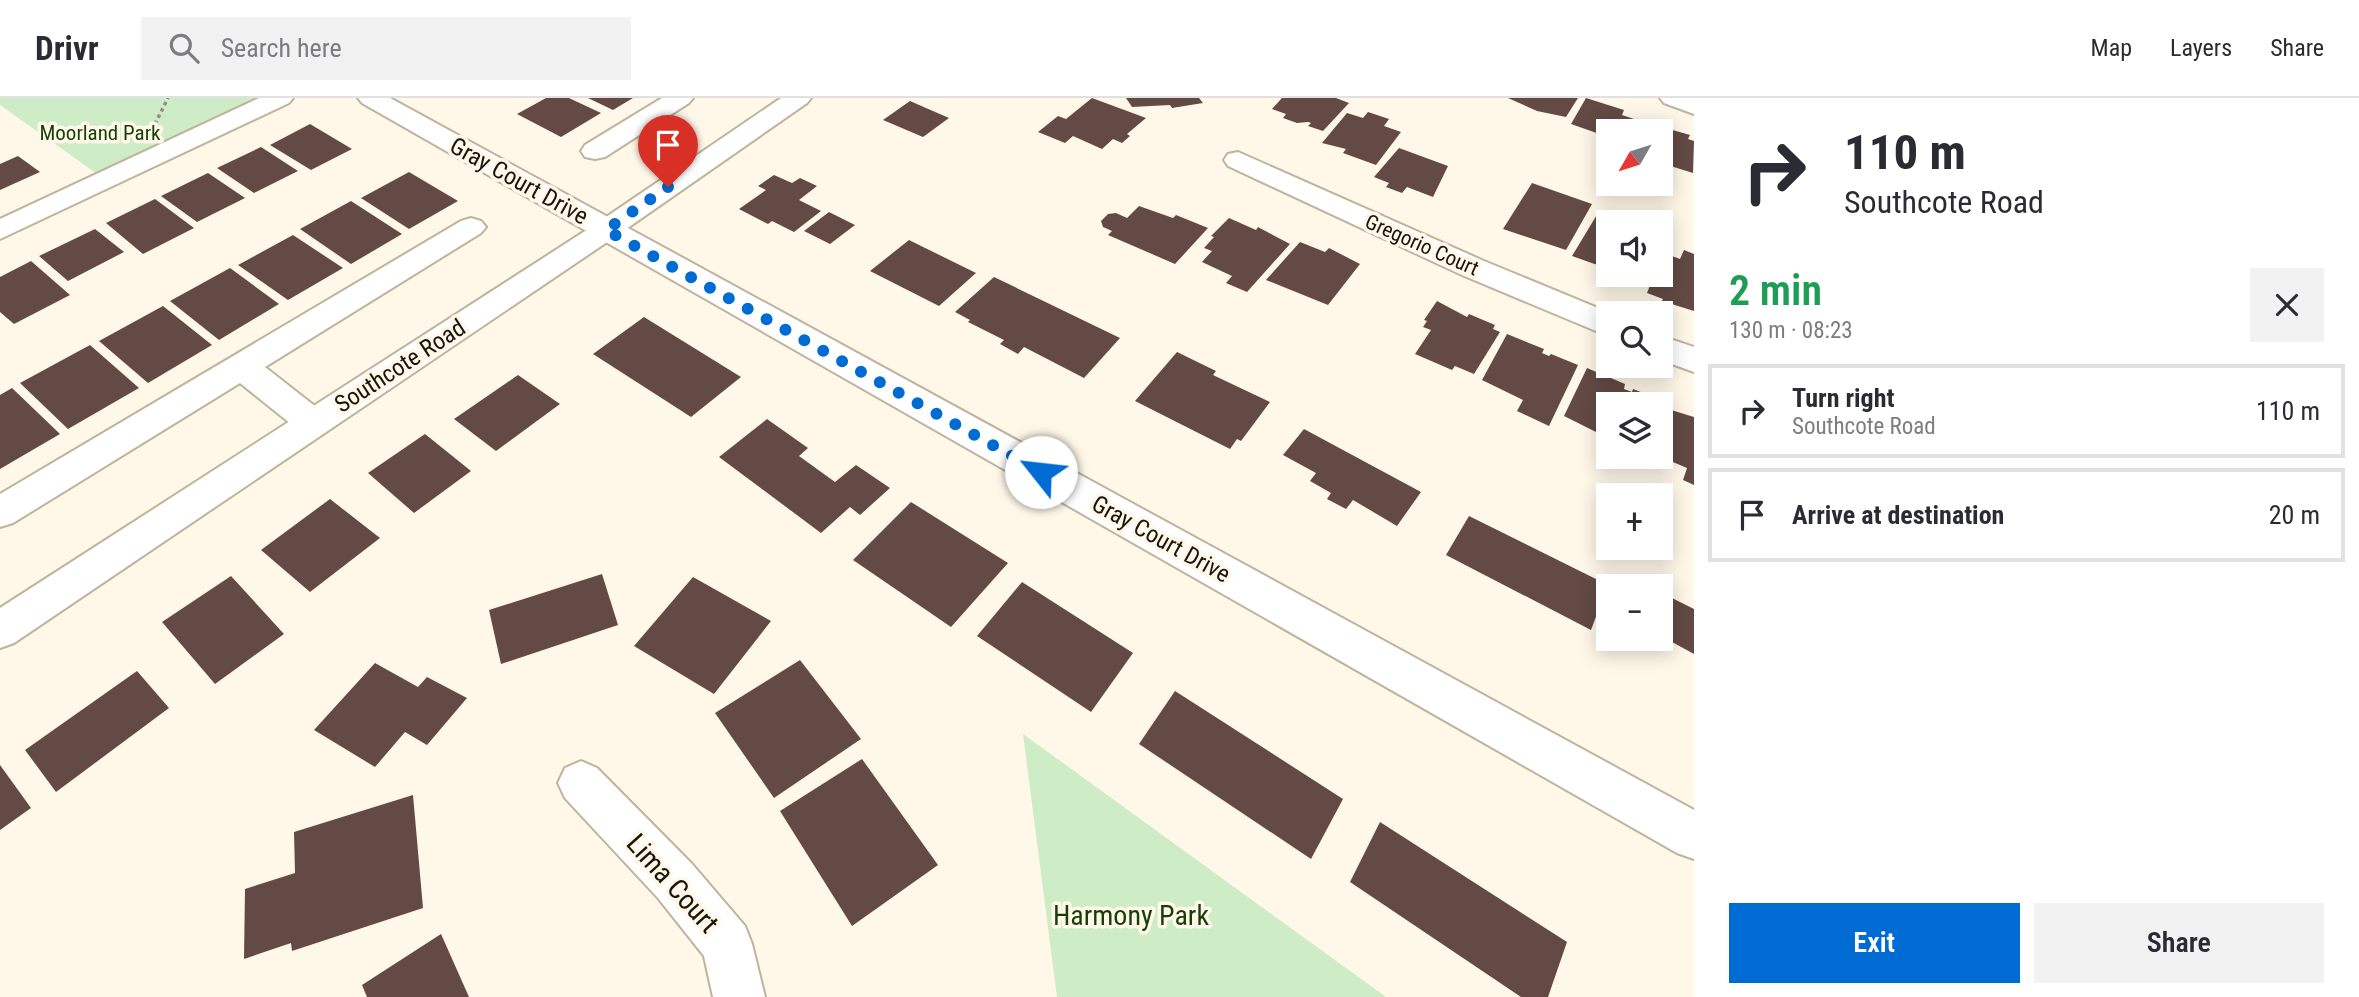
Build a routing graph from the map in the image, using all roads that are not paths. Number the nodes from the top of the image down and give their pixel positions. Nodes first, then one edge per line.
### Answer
1 (280, 98) edge
2 (371, 98) edge
3 (680, 98) edge
4 (1673, 98) edge
5 (791, 99) edge
6 (1694, 106) edge
7 (595, 151) dead end
8 (1238, 160) dead end
9 (471, 227) dead end
10 (0, 230) edge
11 (606, 230) junction
12 (1596, 321) edge
13 (1673, 352) edge
14 (1694, 360) edge
15 (241, 366) junction
16 (313, 423) junction
17 (0, 512) edge
18 (0, 630) edge
19 (581, 783) dead end
20 (1694, 836) edge
21 (739, 997) edge

1 - 10 street
2 - 11 street, Gray Court Drive
3 - 7 street
4 - 6 street
5 - 11 street, Southcote Road
8 - 12 street, Gregorio Court
9 - 15 street
11 - 16 street, Southcote Road
11 - 20 street, Gray Court Drive
13 - 14 street
15 - 16 street
15 - 17 street
16 - 18 street, Southcote Road
19 - 21 street, Lima Court

